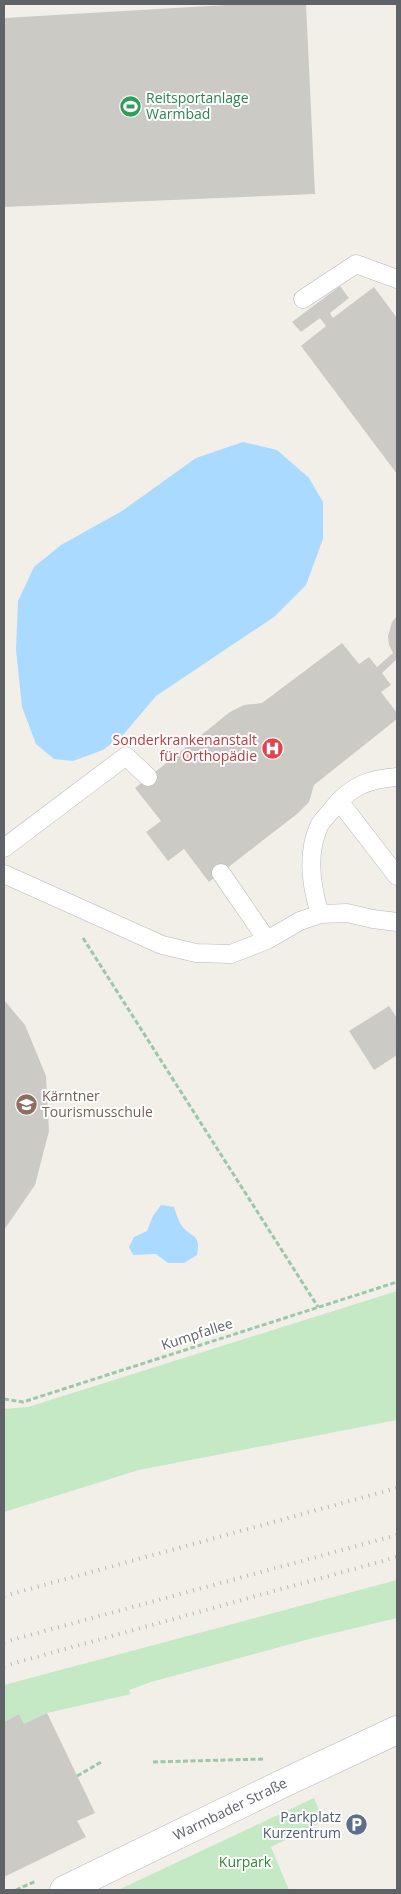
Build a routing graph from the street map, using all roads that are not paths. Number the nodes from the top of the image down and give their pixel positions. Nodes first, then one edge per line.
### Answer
1 (397, 279) edge
2 (303, 299) dead end
3 (148, 777) dead end
4 (397, 777) edge
5 (339, 801) junction
6 (4, 848) edge
7 (221, 873) dead end
8 (4, 874) edge
9 (397, 876) edge
10 (320, 914) junction
11 (397, 922) edge
12 (267, 940) junction
13 (397, 1730) edge
14 (64, 1890) edge

1 - 2 lane
3 - 6 lane
4 - 5 lane
5 - 9 lane
5 - 10 lane
7 - 12 lane
8 - 12 lane
10 - 11 lane
10 - 12 lane
13 - 14 street, Warmbader Straße

